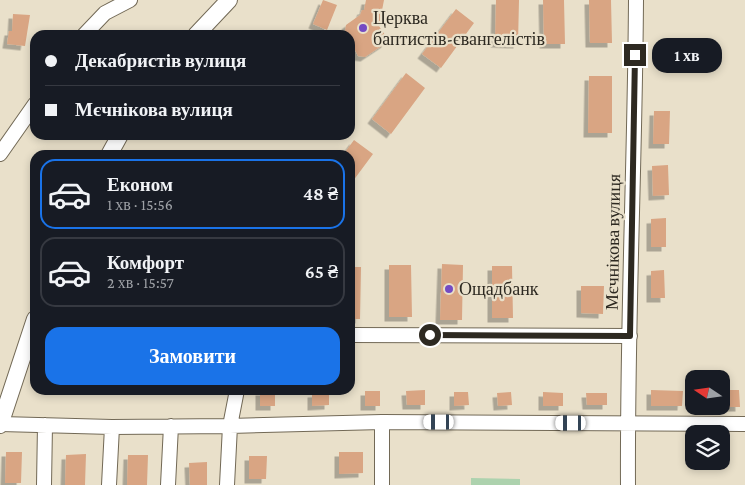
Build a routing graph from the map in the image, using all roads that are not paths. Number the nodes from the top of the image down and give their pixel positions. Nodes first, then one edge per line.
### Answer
1 (229, 0) edge
2 (636, 0) edge
3 (119, 2) edge
4 (89, 30) edge
5 (201, 30) edge
6 (30, 111) edge
7 (0, 154) edge
8 (30, 334) edge
9 (355, 334) edge
10 (630, 336) junction
11 (236, 395) edge
12 (382, 422) junction
13 (0, 424) edge
14 (628, 424) junction
15 (745, 424) edge
16 (45, 425) junction
17 (171, 426) junction
18 (230, 426) junction
19 (112, 427) junction
20 (44, 485) edge
21 (109, 485) edge
22 (168, 485) edge
23 (227, 485) edge
24 (382, 485) edge
25 (628, 485) edge

1 - 5 main road
2 - 10 street, Мєчнікова вулиця
3 - 4 street
6 - 7 street
8 - 13 main road
9 - 10 street
10 - 14 street, Мєчнікова вулиця
11 - 18 street
12 - 14 street
12 - 18 street
12 - 24 street
13 - 16 street
14 - 15 street
14 - 25 street, Мєчнікова вулиця
16 - 19 street
16 - 20 street
17 - 18 street
17 - 19 street
17 - 22 street
18 - 23 street
19 - 21 street

